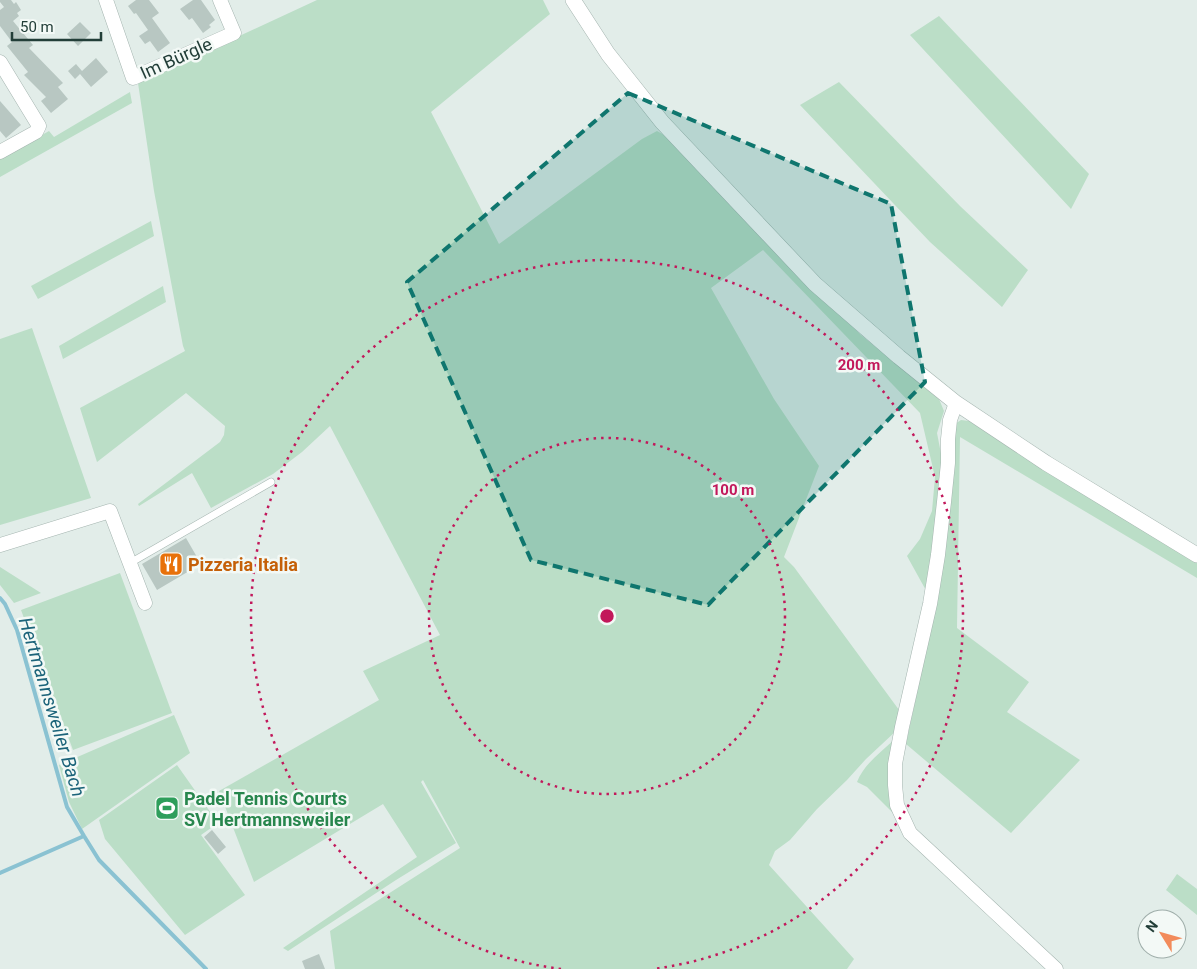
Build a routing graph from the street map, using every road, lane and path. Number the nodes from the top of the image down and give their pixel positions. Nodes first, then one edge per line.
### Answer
1 (106, 0) edge
2 (220, 0) edge
3 (573, 0) edge
4 (0, 62) edge
5 (0, 152) edge
6 (956, 403) junction
7 (271, 482) dead end
8 (0, 545) edge
9 (1197, 556) edge
10 (130, 563) junction
11 (145, 604) dead end
12 (1056, 969) edge

1 - 2 street, Im Bürgle
3 - 6 street
4 - 5 street
6 - 9 street
6 - 12 street
7 - 10 lane
8 - 10 street
10 - 11 street

